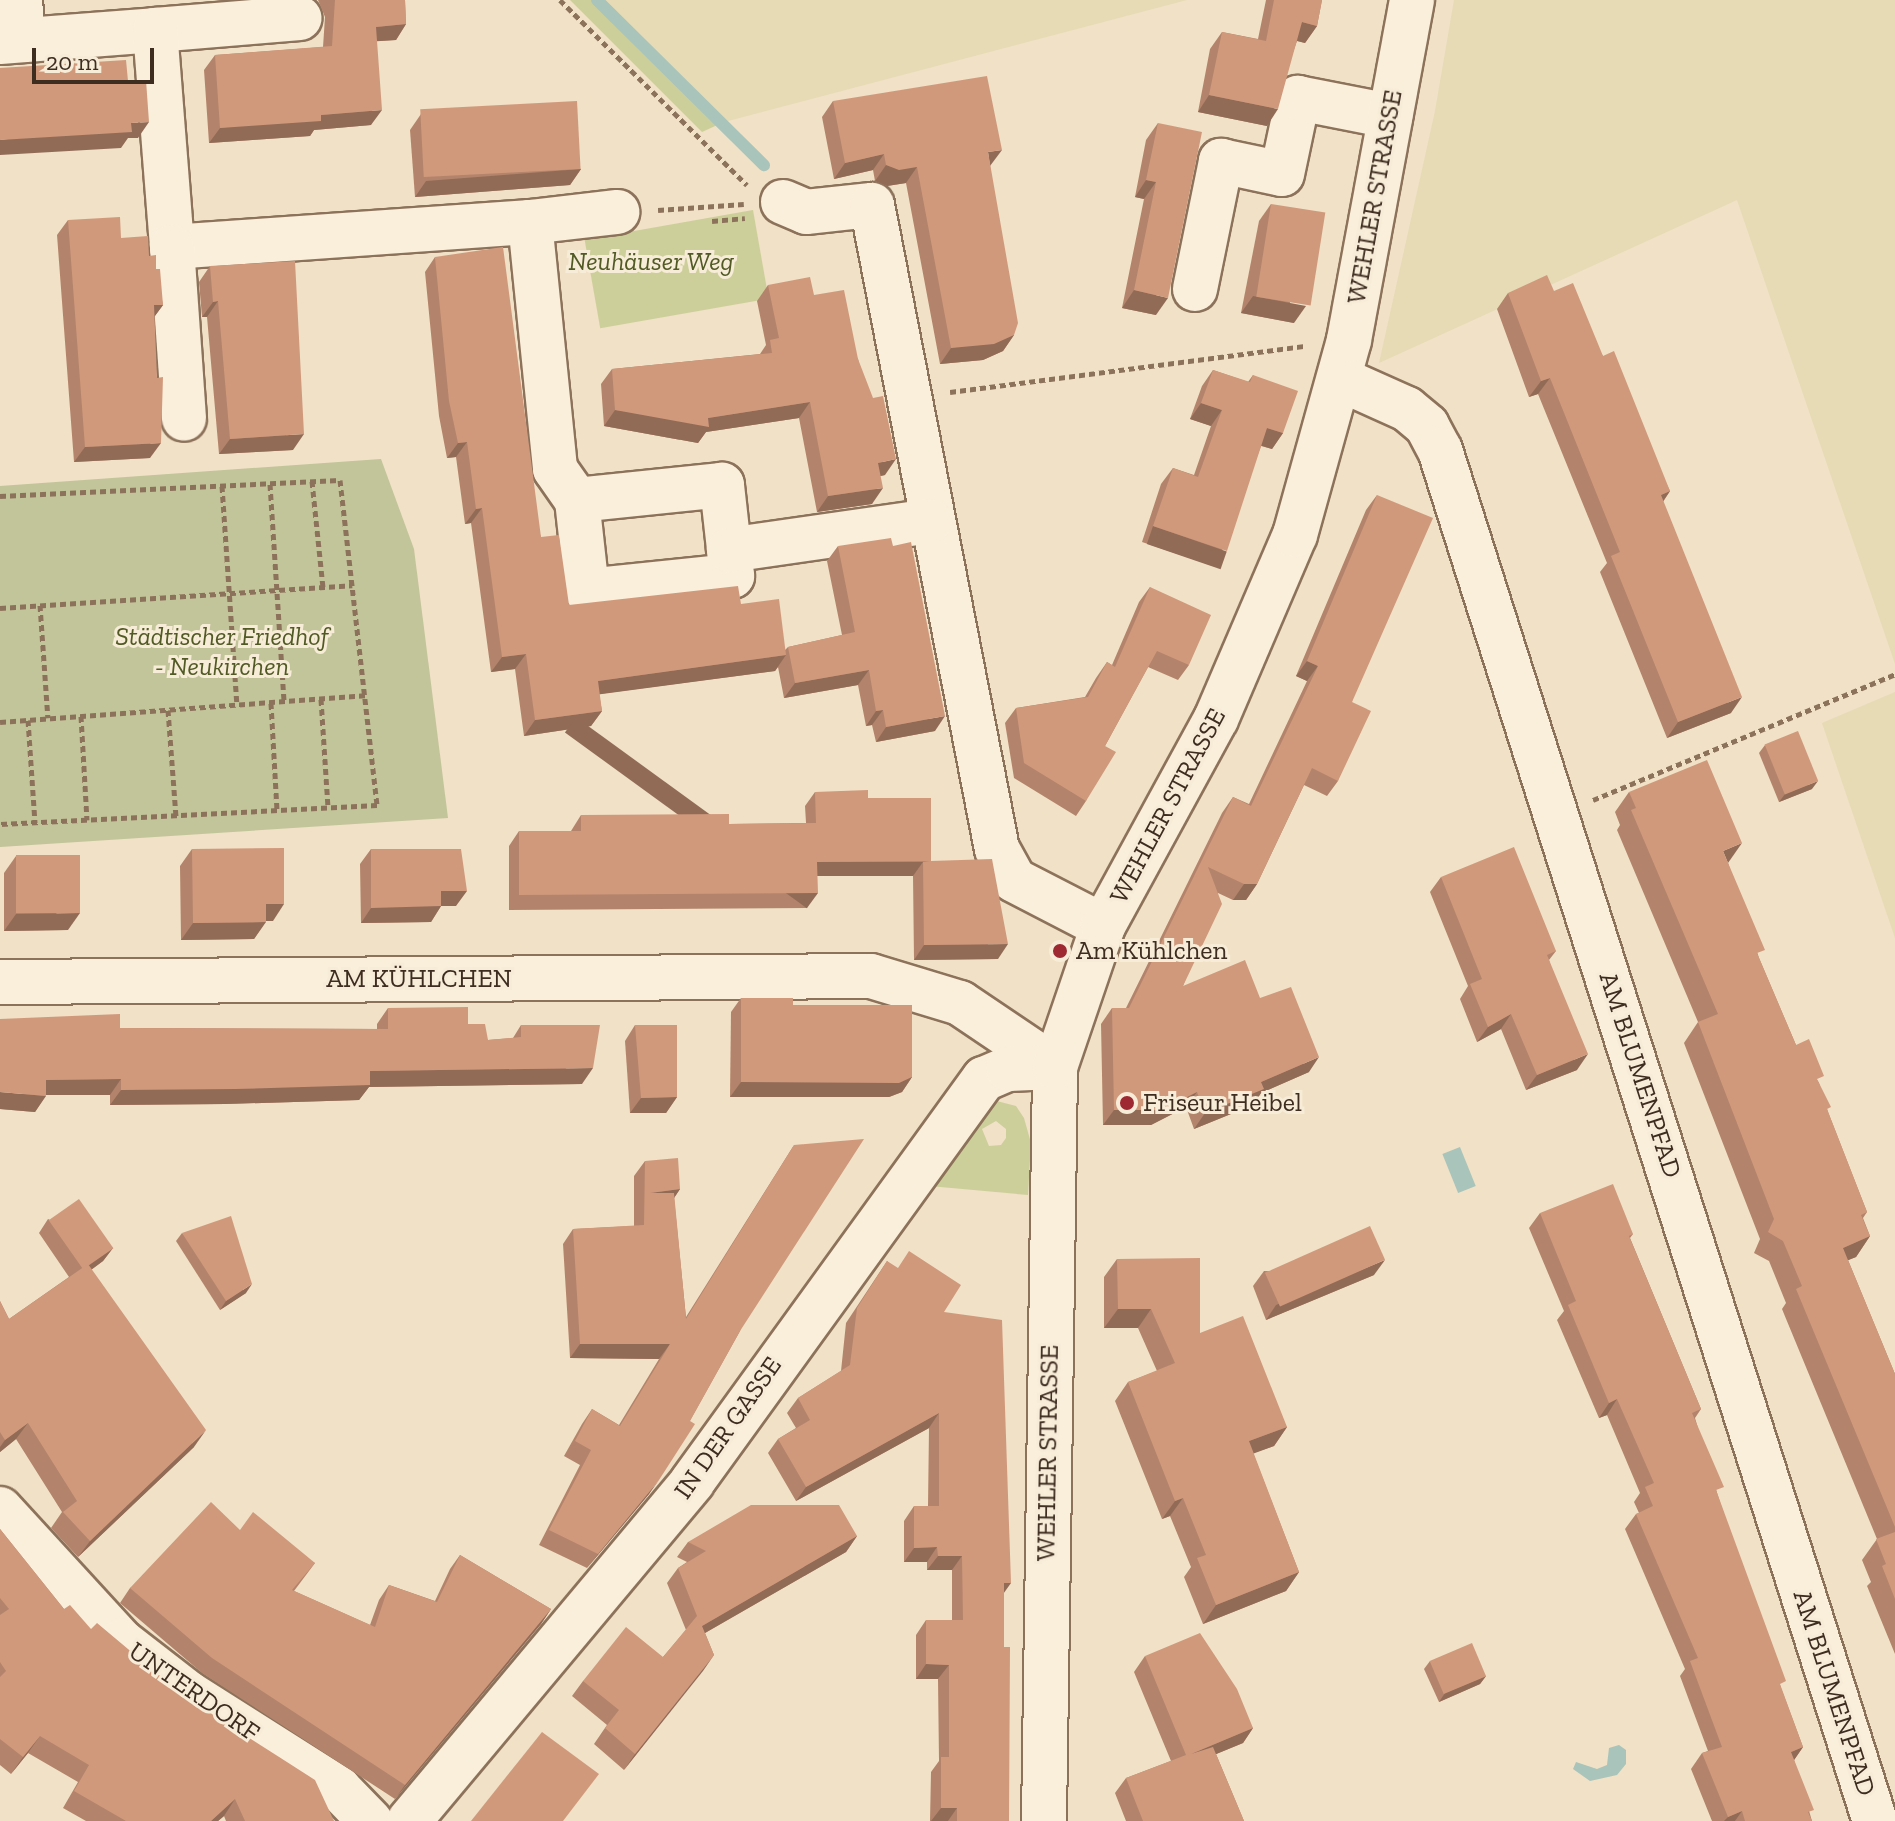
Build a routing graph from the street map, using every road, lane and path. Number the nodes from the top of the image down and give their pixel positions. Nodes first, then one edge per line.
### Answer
1 (560, 0) edge
2 (1412, 0) edge
3 (300, 18) dead end
4 (14, 27) edge
5 (155, 30) junction
6 (1390, 116) junction
7 (774, 202) junction
8 (617, 212) joint
9 (530, 222) junction
10 (172, 247) junction
11 (1195, 289) dead end
12 (1345, 360) junction
13 (908, 398) junction
14 (184, 419) dead end
15 (312, 481) junction
16 (270, 484) junction
17 (222, 486) junction
18 (0, 496) edge
19 (577, 500) junction
20 (930, 521) junction
21 (729, 550) junction
22 (352, 585) junction
23 (323, 587) junction
24 (274, 590) junction
25 (230, 593) junction
26 (40, 605) junction
27 (0, 608) edge
28 (1895, 674) edge
29 (365, 695) junction
30 (321, 699) junction
31 (284, 701) junction
32 (271, 703) junction
33 (237, 705) junction
34 (168, 710) junction
35 (81, 716) junction
36 (48, 718) junction
37 (28, 720) junction
38 (0, 722) edge
39 (328, 808) junction
40 (277, 811) junction
41 (1558, 815) junction
42 (176, 816) junction
43 (87, 820) junction
44 (35, 823) junction
45 (0, 824) edge
46 (1103, 926) junction
47 (0, 982) edge
48 (1055, 1067) junction
49 (0, 1509) edge
50 (370, 1821) edge
51 (409, 1821) edge
52 (1044, 1821) edge
53 (1875, 1821) edge

1 - 7 path
2 - 6 street, WEHLER STRASSE
3 - 5 street
4 - 5 street
5 - 10 street
6 - 11 street
6 - 12 street, WEHLER STRASSE
7 - 8 path
7 - 13 street
8 - 9 street
9 - 10 street
9 - 19 street
10 - 14 street
12 - 13 path
12 - 41 street, AM BLUMENPFAD
12 - 46 street, WEHLER STRASSE
13 - 20 street
15 - 16 path
15 - 22 path
15 - 23 path
16 - 17 path
16 - 24 path
17 - 18 path
17 - 25 path
19 - 21 street
19 - 21 street
20 - 21 street
20 - 46 street
22 - 23 path
22 - 29 path
23 - 24 path
24 - 25 path
24 - 31 path
25 - 26 path
25 - 33 path
26 - 27 path
26 - 36 path
28 - 41 path
29 - 30 path
29 - 39 path
30 - 31 path
30 - 39 path
31 - 32 path
32 - 33 path
32 - 40 path
33 - 34 path
34 - 35 path
34 - 42 path
35 - 36 path
35 - 43 path
36 - 37 path
37 - 38 path
37 - 44 path
39 - 40 path
40 - 42 path
41 - 53 street, AM BLUMENPFAD
42 - 43 path
43 - 44 path
44 - 45 path
46 - 48 street, WEHLER STRASSE
47 - 48 street, AM KÜHLCHEN
48 - 51 street, IN DER GASSE
48 - 52 street, WEHLER STRASSE
49 - 50 street, UNTERDORF

